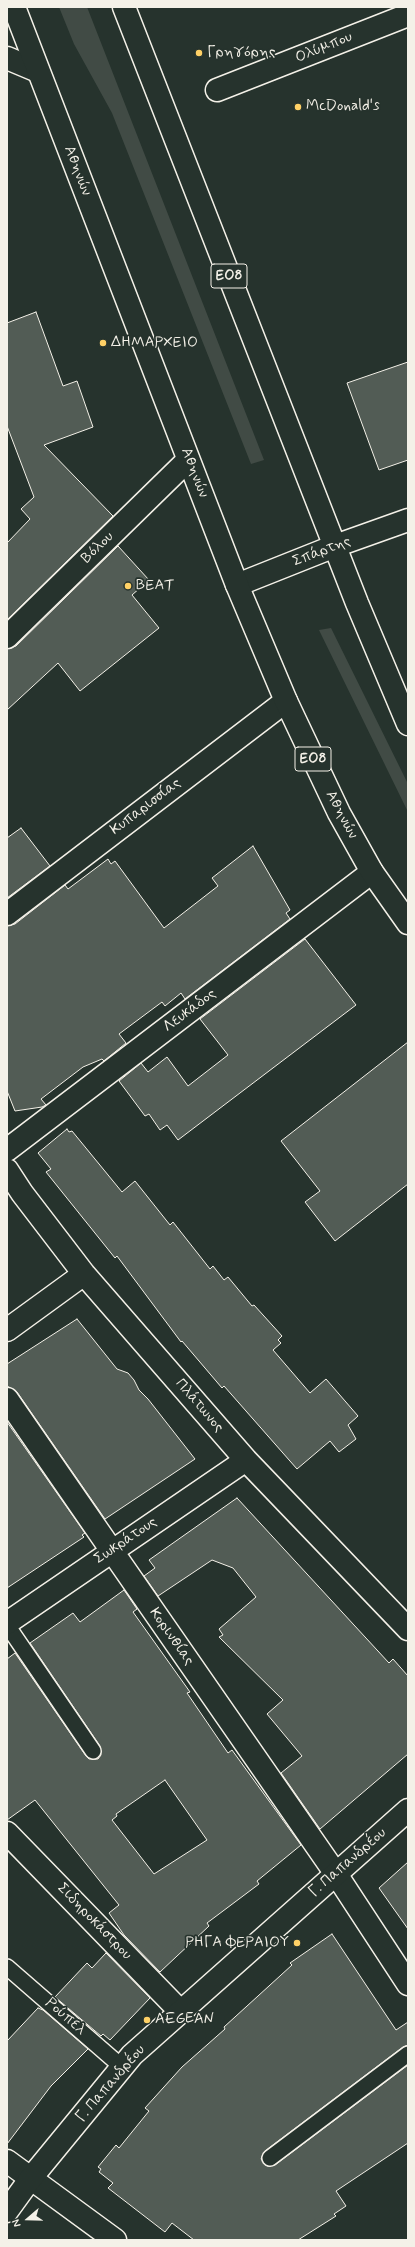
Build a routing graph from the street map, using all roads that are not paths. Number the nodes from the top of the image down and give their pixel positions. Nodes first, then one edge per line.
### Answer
1 (14, 7) edge
2 (124, 7) edge
3 (408, 14) edge
4 (7, 58) edge
5 (38, 70) junction
6 (217, 90) dead end
7 (188, 460) junction
8 (408, 520) edge
9 (335, 546) junction
10 (237, 585) junction
11 (7, 637) edge
12 (286, 701) junction
13 (408, 724) edge
14 (372, 872) junction
15 (7, 914) edge
16 (408, 924) edge
17 (7, 1150) edge
18 (7, 1170) edge
19 (84, 1274) junction
20 (7, 1330) edge
21 (7, 1399) edge
22 (246, 1460) junction
23 (112, 1551) junction
24 (7, 1624) edge
25 (408, 1629) edge
26 (93, 1751) dead end
27 (408, 1810) edge
28 (7, 1833) edge
29 (336, 1874) junction
30 (7, 1967) edge
31 (408, 1984) edge
32 (180, 2011) junction
33 (408, 2054) edge
34 (122, 2067) junction
35 (270, 2158) dead end
36 (7, 2160) edge
37 (32, 2178) junction
38 (7, 2211) edge
39 (115, 2240) edge

1 - 5 main road, Αθηνών / ΕΟ8
2 - 9 main road, ΕΟ8
3 - 6 main road, Ολύμπου
4 - 5 main road
5 - 7 main road, Αθηνών / ΕΟ8
7 - 10 main road, Αθηνών / ΕΟ8
7 - 11 main road, Βόλου
8 - 9 main road, Σπάρτης
9 - 10 main road, Σπάρτης
9 - 13 main road, ΕΟ8
10 - 12 main road, Αθηνών / ΕΟ8
12 - 14 main road, Αθηνών / ΕΟ8
12 - 15 main road, Κυπαρισσίας
14 - 16 main road, Αθηνών / ΕΟ8
14 - 17 main road, Λευκάδος
18 - 19 main road, Πλάτωνος
19 - 20 main road
19 - 22 main road, Πλάτωνος
21 - 23 main road, Κορινθίας
22 - 23 main road, Σωκράτους
22 - 25 main road, Πλάτωνος
23 - 24 main road, Σωκράτους
23 - 29 main road, Κορινθίας
24 - 26 lane
27 - 29 main road, Γ. Παπανδρέου
28 - 32 main road, Σιδηροκάστρου
29 - 31 main road, Κορινθίας
29 - 32 main road, Γ. Παπανδρέου
30 - 34 lane, Ρούπελ
32 - 34 main road, Γ. Παπανδρέου
33 - 35 lane
34 - 37 main road, Γ. Παπανδρέου
36 - 37 main road
37 - 38 main road, Γ. Παπανδρέου
37 - 39 main road

